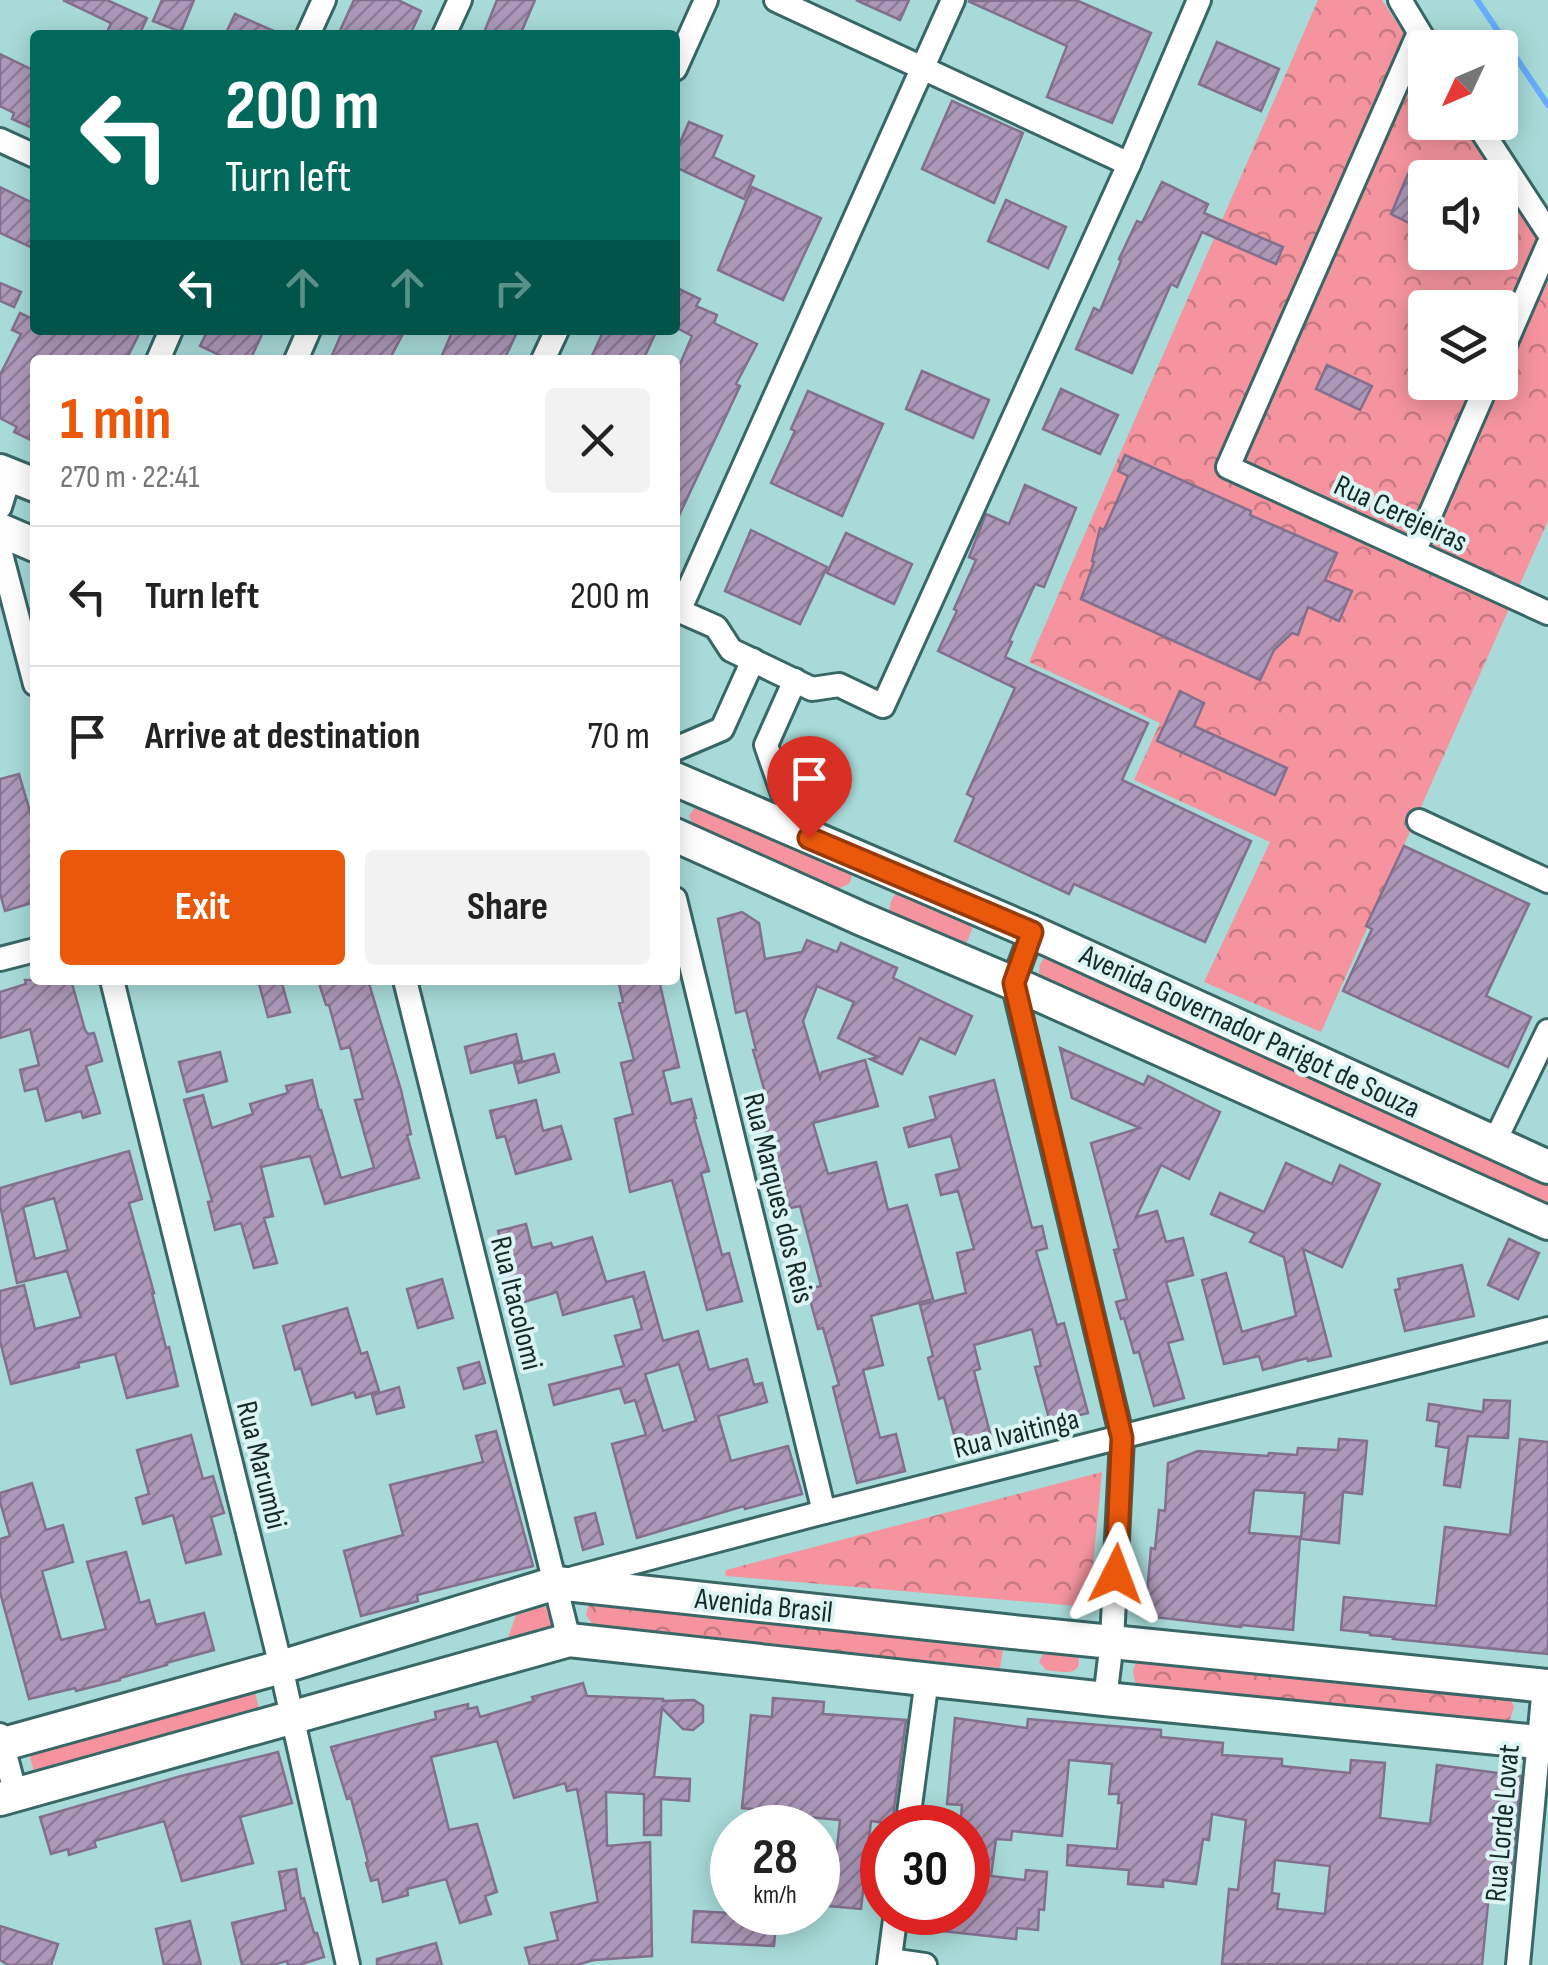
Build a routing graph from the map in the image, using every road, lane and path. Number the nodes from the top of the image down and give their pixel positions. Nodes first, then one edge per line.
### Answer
1 (460, 0) edge
2 (706, 0) edge
3 (776, 0) edge
4 (953, 0) edge
5 (1199, 0) edge
6 (1400, 0) edge
7 (319, 2) edge
8 (310, 30) edge
9 (446, 30) edge
10 (1418, 30) edge
11 (680, 58) edge
12 (923, 68) junction
13 (1408, 75) edge
14 (0, 140) edge
15 (1488, 140) edge
16 (30, 154) edge
17 (1128, 164) junction
18 (1548, 232) edge
19 (1548, 245) edge
20 (1518, 314) edge
21 (1480, 400) edge
22 (15, 477) edge
23 (0, 508) edge
24 (0, 530) edge
25 (30, 543) edge
26 (0, 550) edge
27 (1414, 552) junction
28 (680, 603) edge
29 (680, 611) edge
30 (1548, 613) edge
31 (753, 660) junction
32 (30, 665) edge
33 (796, 680) junction
34 (680, 770) edge
35 (680, 776) edge
36 (1419, 821) dead end
37 (680, 837) edge
38 (809, 838) junction
39 (1548, 880) edge
40 (680, 920) edge
41 (1032, 932) junction
42 (30, 951) edge
43 (0, 959) edge
44 (1014, 983) junction
45 (113, 985) edge
46 (405, 985) edge
47 (1548, 1031) edge
48 (1494, 1143) junction
49 (1548, 1168) edge
50 (1548, 1223) edge
51 (1548, 1329) edge
52 (1122, 1438) junction
53 (824, 1512) junction
54 (556, 1583) junction
55 (1013, 1632) junction
56 (569, 1640) junction
57 (1112, 1641) junction
58 (281, 1667) junction
59 (927, 1679) junction
60 (1546, 1686) edge
61 (992, 1687) junction
62 (1105, 1700) junction
63 (293, 1718) junction
64 (1, 1741) edge
65 (1544, 1742) edge
66 (8, 1797) edge
67 (910, 1805) edge
68 (893, 1935) edge
69 (889, 1963) edge
70 (348, 1965) edge
71 (925, 1965) edge
72 (1518, 1965) edge

1 - 9 street
2 - 11 street
3 - 12 street
4 - 12 street
5 - 17 street
6 - 10 street
7 - 8 street
12 - 17 street
12 - 28 street
13 - 27 street, Rua Cerejeiras
14 - 16 street
15 - 18 street
17 - 33 street
19 - 20 street
21 - 27 street
22 - 23 street
24 - 25 main road
26 - 32 street
27 - 30 street, Rua Cerejeiras
29 - 31 street
31 - 33 street
31 - 34 street
33 - 38 street
35 - 38 main road, Avenida Governador Parigot de Souza
36 - 39 street
37 - 44 main road, Avenida Governador Parigot de Souza
38 - 41 main road, Avenida Governador Parigot de Souza
40 - 53 street, Rua Marques dos Reis
41 - 44 street
41 - 48 main road, Avenida Governador Parigot de Souza
42 - 43 street
44 - 50 main road, Avenida Governador Parigot de Souza
44 - 52 street
45 - 58 street, Rua Marumbi
46 - 54 street, Rua Itacolomi
47 - 48 street
48 - 49 main road, Avenida Governador Parigot de Souza
51 - 52 street, Rua Ivaitinga
52 - 53 street, Rua Ivaitinga
52 - 57 street
53 - 54 street, Rua Ivaitinga
54 - 55 main road, Avenida Brasil
54 - 56 street, Rua Itacolomi
54 - 58 main road, Avenida Brasil
55 - 57 main road, Avenida Brasil
55 - 61 main road
56 - 59 main road, Avenida Brasil
56 - 63 main road, Avenida Brasil
57 - 60 main road, Avenida Brasil
57 - 62 street
58 - 63 street, Rua Marumbi
58 - 64 main road, Avenida Brasil
59 - 61 main road, Avenida Brasil
59 - 67 street
60 - 65 street, Rua Lorde Lovat
61 - 62 main road, Avenida Brasil
62 - 65 main road, Avenida Brasil
63 - 66 main road, Avenida Brasil
63 - 70 street, Rua Marumbi
64 - 66 street
65 - 72 street, Rua Lorde Lovat
68 - 69 street
69 - 71 street

